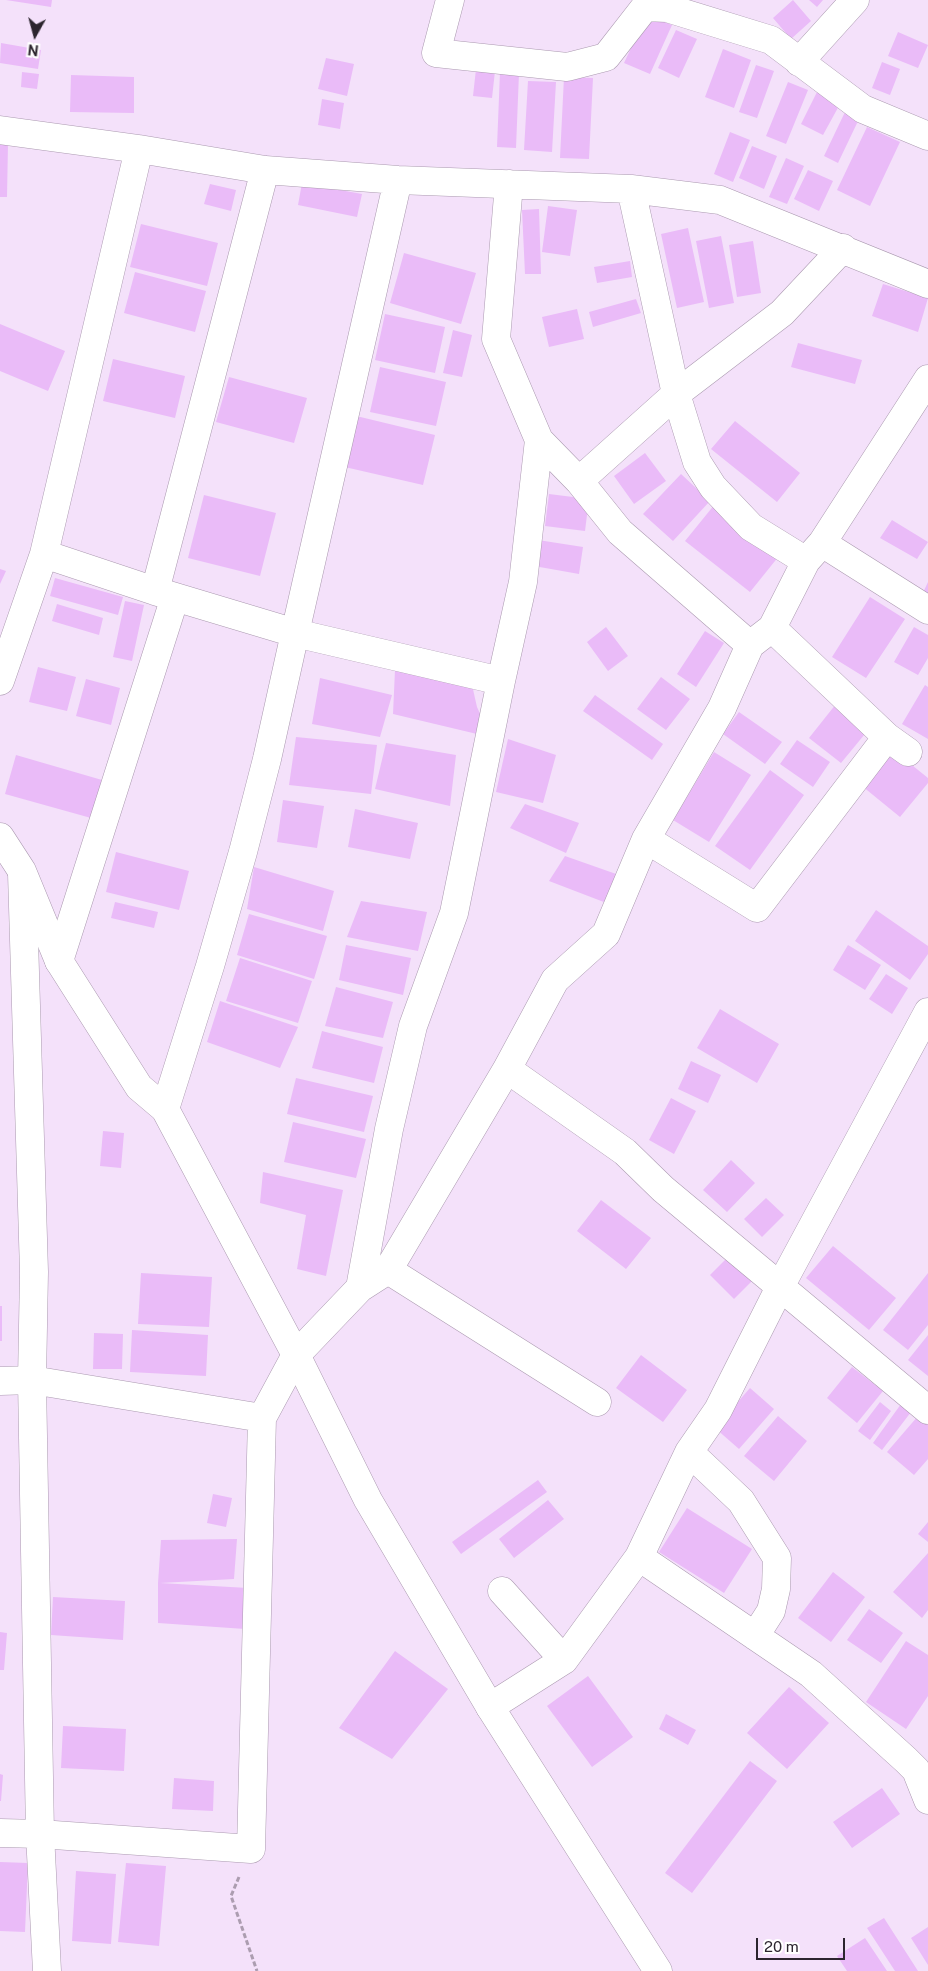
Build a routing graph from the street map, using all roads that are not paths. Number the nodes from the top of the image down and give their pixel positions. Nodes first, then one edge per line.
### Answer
1 (450, 0) edge
2 (855, 0) edge
3 (799, 62) junction
4 (0, 130) edge
5 (928, 136) edge
6 (139, 149) junction
7 (265, 170) junction
8 (398, 180) junction
9 (509, 184) junction
10 (631, 189) junction
11 (843, 248) junction
12 (928, 284) edge
13 (928, 379) edge
14 (676, 394) junction
15 (539, 440) junction
16 (579, 481) junction
17 (814, 552) junction
18 (44, 554) junction
19 (165, 594) junction
20 (928, 610) edge
21 (772, 628) junction
22 (295, 633) junction
23 (750, 645) junction
24 (0, 681) edge
25 (501, 681) junction
26 (0, 837) edge
27 (646, 838) junction
28 (22, 871) junction
29 (59, 961) junction
30 (927, 1016) edge
31 (507, 1069) junction
32 (165, 1109) junction
33 (388, 1270) junction
34 (781, 1286) junction
35 (360, 1288) junction
36 (296, 1355) junction
37 (32, 1380) junction
38 (0, 1381) edge
39 (597, 1402) dead end
40 (928, 1410) edge
41 (262, 1418) junction
42 (689, 1452) junction
43 (639, 1557) junction
44 (502, 1591) dead end
45 (755, 1636) junction
46 (564, 1660) junction
47 (490, 1707) junction
48 (922, 1766) edge
49 (928, 1800) edge
50 (0, 1833) edge
51 (40, 1834) junction
52 (48, 1971) edge
53 (658, 1971) edge

1 - 3 street
2 - 3 street
3 - 5 street
4 - 6 street
6 - 7 street
6 - 18 street
7 - 8 street
7 - 19 street
8 - 9 street
8 - 22 street
9 - 10 street
9 - 15 street
10 - 11 street
10 - 14 street
11 - 12 street
11 - 14 street
13 - 17 street
14 - 16 street
14 - 17 street
15 - 16 street
15 - 25 street
16 - 23 street
17 - 20 street
17 - 21 street
18 - 19 street
18 - 24 street
19 - 22 street
19 - 29 street
21 - 23 street
21 - 27 street
22 - 25 street
22 - 32 street
23 - 27 street
25 - 35 street
26 - 28 street
27 - 31 street
28 - 29 street
28 - 37 street
29 - 32 street
30 - 34 street
31 - 33 street
31 - 34 street
32 - 36 street
33 - 35 street
33 - 39 street
34 - 40 street
34 - 42 street
35 - 36 street
36 - 41 street
36 - 47 street
37 - 38 street
37 - 41 street
37 - 51 street
41 - 51 street
42 - 43 street
42 - 45 street
43 - 45 street
43 - 46 street
44 - 46 street
45 - 48 street
46 - 47 street
47 - 53 street
48 - 49 street
50 - 51 street
51 - 52 street

